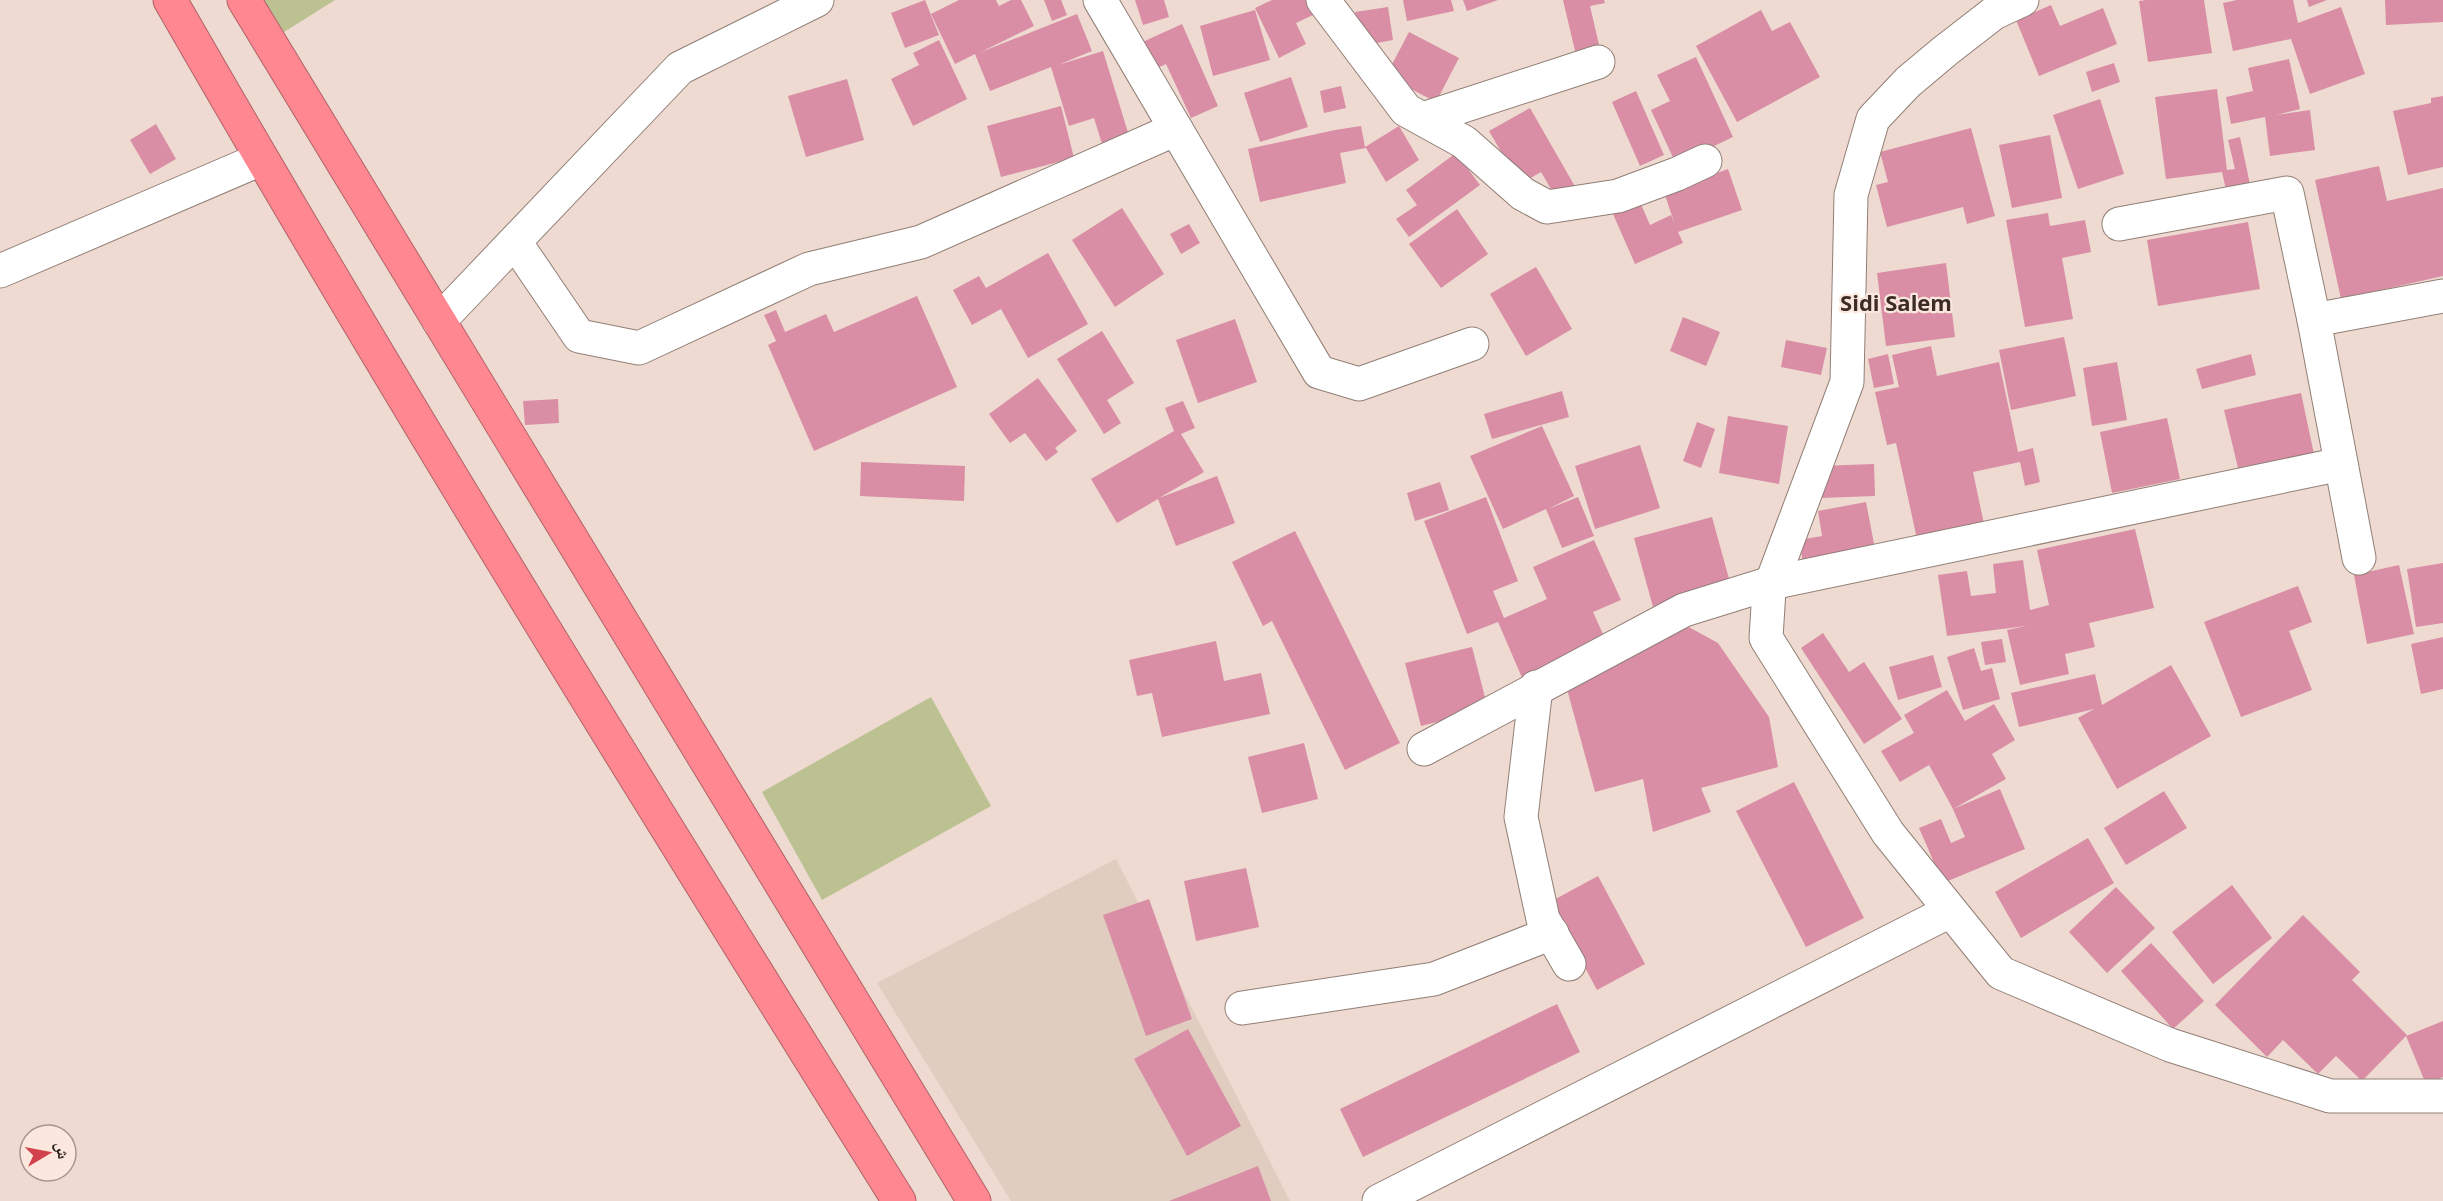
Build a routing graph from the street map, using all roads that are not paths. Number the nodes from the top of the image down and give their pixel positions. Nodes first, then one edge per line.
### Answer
1 (170, 0) edge
2 (244, 0) edge
3 (818, 0) edge
4 (1100, 0) edge
5 (1323, 0) edge
6 (2022, 0) edge
7 (1599, 62) dead end
8 (1423, 120) junction
9 (1176, 129) junction
10 (261, 159) junction
11 (1705, 161) dead end
12 (2119, 224) dead end
13 (515, 242) junction
14 (0, 271) edge
15 (2443, 296) edge
16 (2314, 320) junction
17 (439, 321) junction
18 (1472, 344) dead end
19 (2341, 464) junction
20 (2359, 558) dead end
21 (1771, 583) junction
22 (1536, 687) junction
23 (1424, 749) dead end
24 (1950, 911) junction
25 (1552, 933) junction
26 (1569, 964) dead end
27 (1242, 1008) dead end
28 (2443, 1096) edge
29 (899, 1201) edge
30 (974, 1201) edge
31 (1379, 1201) edge

1 - 10 highway
2 - 17 highway
3 - 13 street
4 - 9 street
5 - 8 street
6 - 21 street
7 - 8 street
8 - 11 street
9 - 13 street
9 - 18 street
10 - 14 street
10 - 29 highway
12 - 16 street
13 - 17 street
15 - 16 street
16 - 19 street
17 - 30 highway
19 - 20 street
19 - 21 street
21 - 22 street
21 - 24 street
22 - 23 street
22 - 25 street
24 - 28 street
24 - 31 street
25 - 26 street
25 - 27 street

